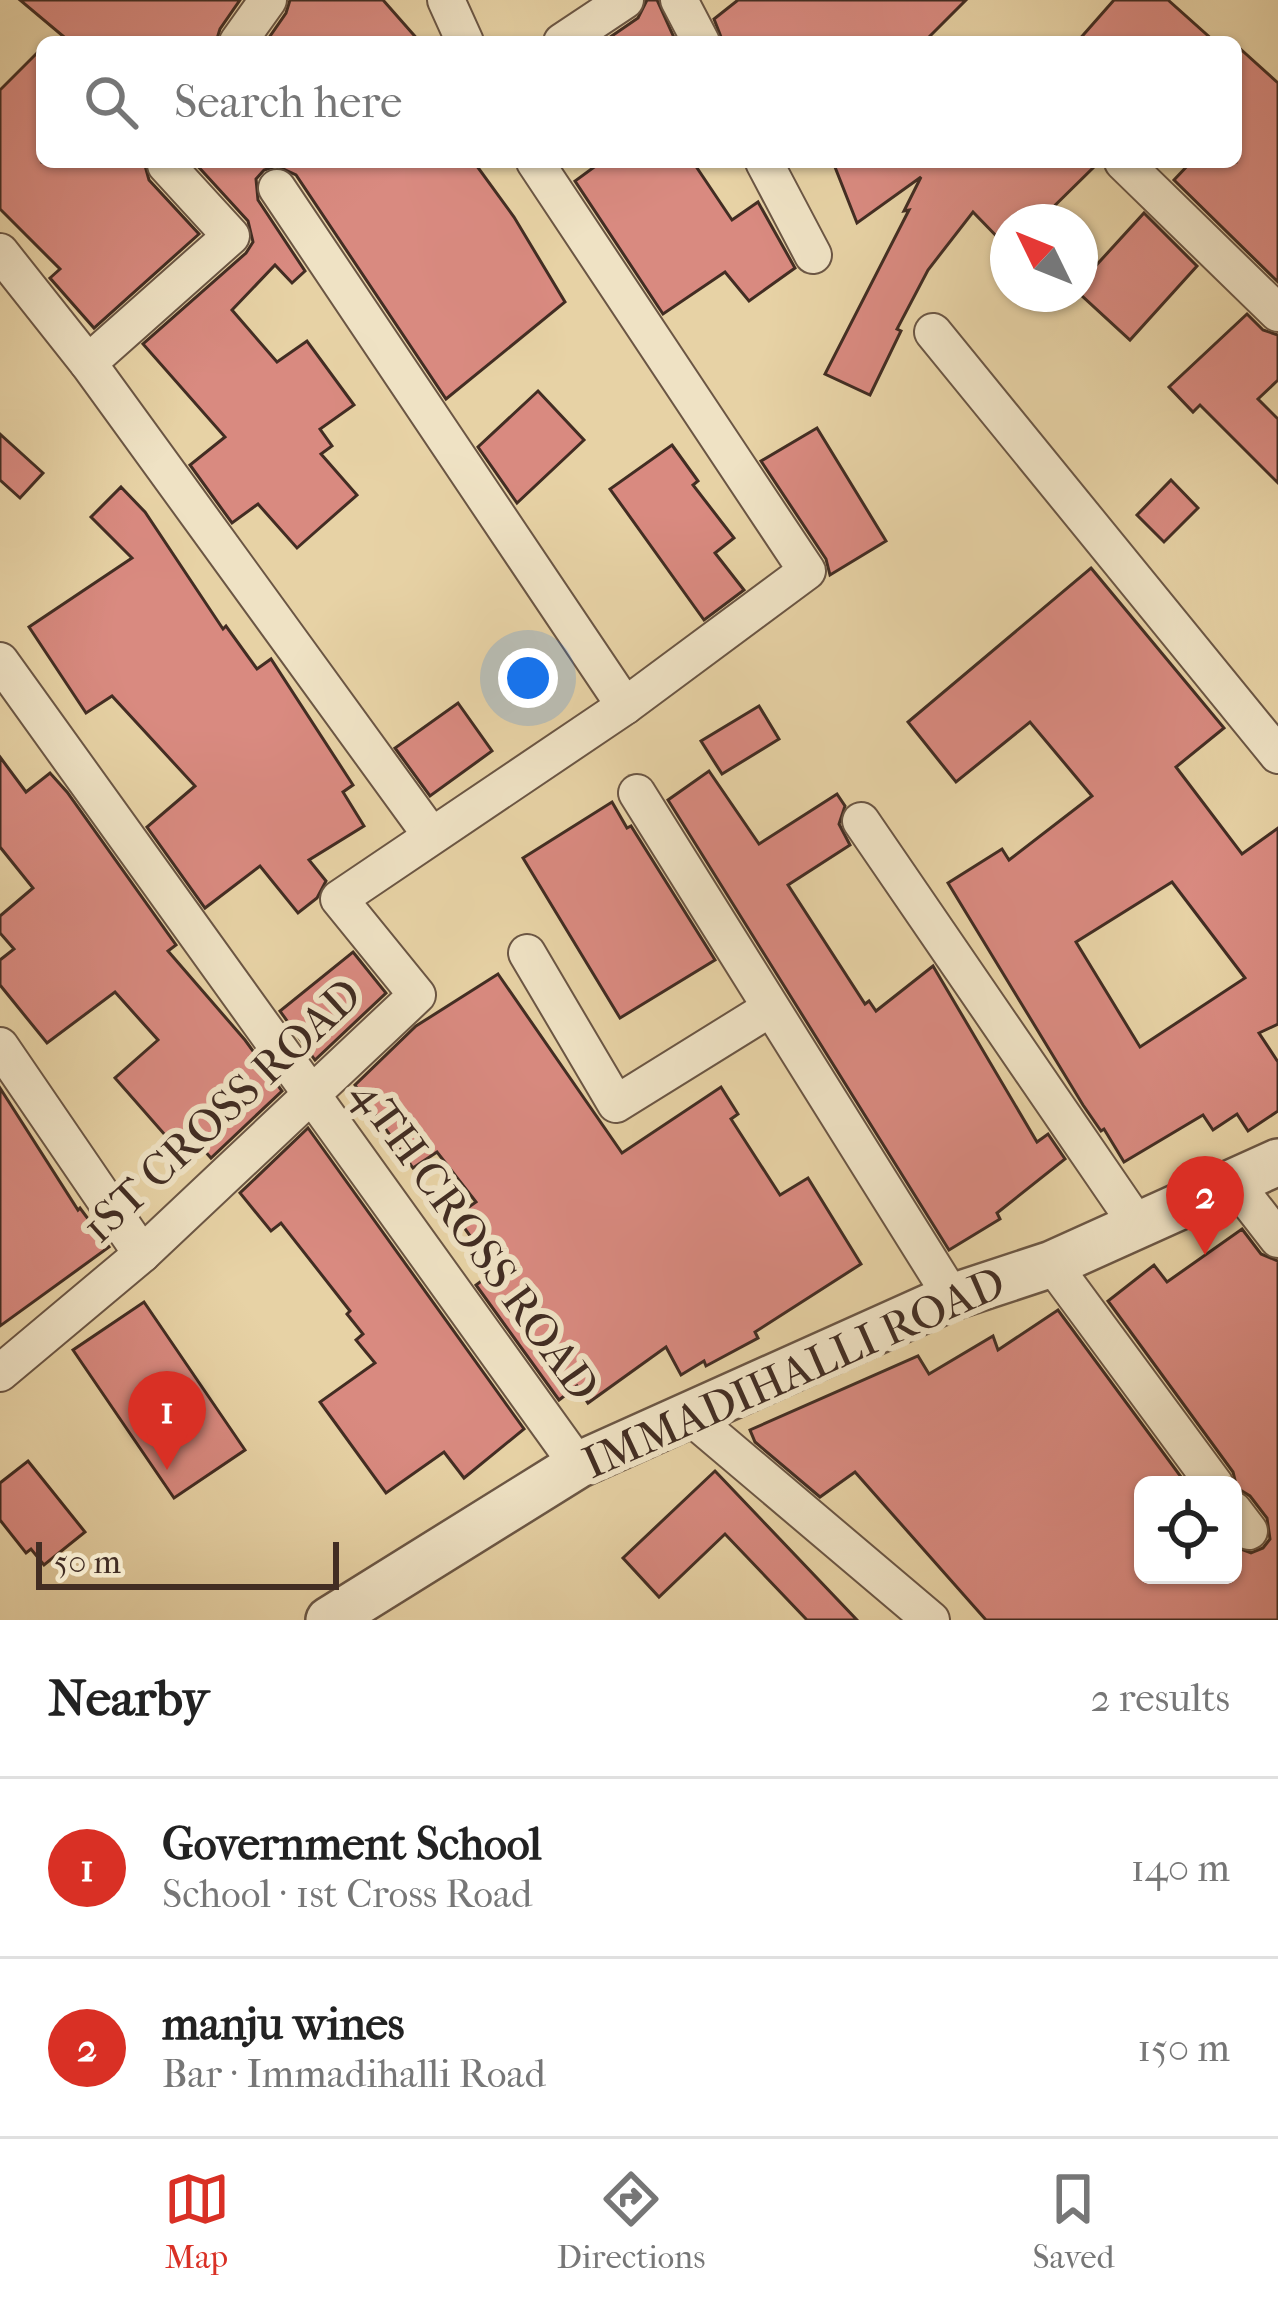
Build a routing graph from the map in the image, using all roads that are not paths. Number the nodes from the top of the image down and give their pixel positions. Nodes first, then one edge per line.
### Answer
1 (268, 0) edge
2 (446, 0) edge
3 (626, 0) edge
4 (679, 0) edge
5 (242, 36) edge
6 (462, 36) edge
7 (571, 36) edge
8 (698, 36) edge
9 (169, 168) edge
10 (539, 168) edge
11 (767, 168) edge
12 (1130, 168) edge
13 (278, 188) dead end
14 (0, 252) edge
15 (813, 255) dead end
16 (1278, 313) edge
17 (933, 332) dead end
18 (88, 363) junction
19 (0, 662) edge
20 (625, 706) junction
21 (1278, 754) edge
22 (637, 793) dead end
23 (861, 820) dead end
24 (431, 835) junction
25 (527, 953) dead end
26 (769, 1009) junction
27 (0, 1046) edge
28 (313, 1096) junction
29 (1278, 1162) edge
30 (1234, 1181) junction
31 (1138, 1227) junction
32 (1278, 1239) edge
33 (142, 1254) junction
34 (1052, 1264) junction
35 (952, 1297) junction
36 (0, 1373) edge
37 (690, 1416) junction
38 (578, 1465) junction
39 (1208, 1476) edge
40 (329, 1620) edge
41 (932, 1620) edge

1 - 5 street
2 - 6 street
3 - 7 street
4 - 8 street
9 - 18 street
10 - 20 street, 1ST CROSS ROAD
11 - 15 street
12 - 16 street
13 - 20 street
14 - 18 street
17 - 21 street
18 - 24 street
19 - 28 street, 4TH CROSS ROAD
20 - 24 street, 1ST CROSS ROAD
22 - 26 street
23 - 31 street
24 - 28 street, 1ST CROSS ROAD
25 - 26 street
26 - 35 street
27 - 33 street
28 - 33 street, 1ST CROSS ROAD
28 - 38 street, 4TH CROSS ROAD
29 - 30 street, IMMADIHALLI ROAD
30 - 31 street, IMMADIHALLI ROAD
30 - 32 street
31 - 34 street, IMMADIHALLI ROAD
33 - 36 street, 1ST CROSS ROAD
34 - 35 street, IMMADIHALLI ROAD
34 - 39 street
35 - 37 street, IMMADIHALLI ROAD
37 - 38 street, IMMADIHALLI ROAD
37 - 41 street
38 - 40 street, IMMADIHALLI ROAD

